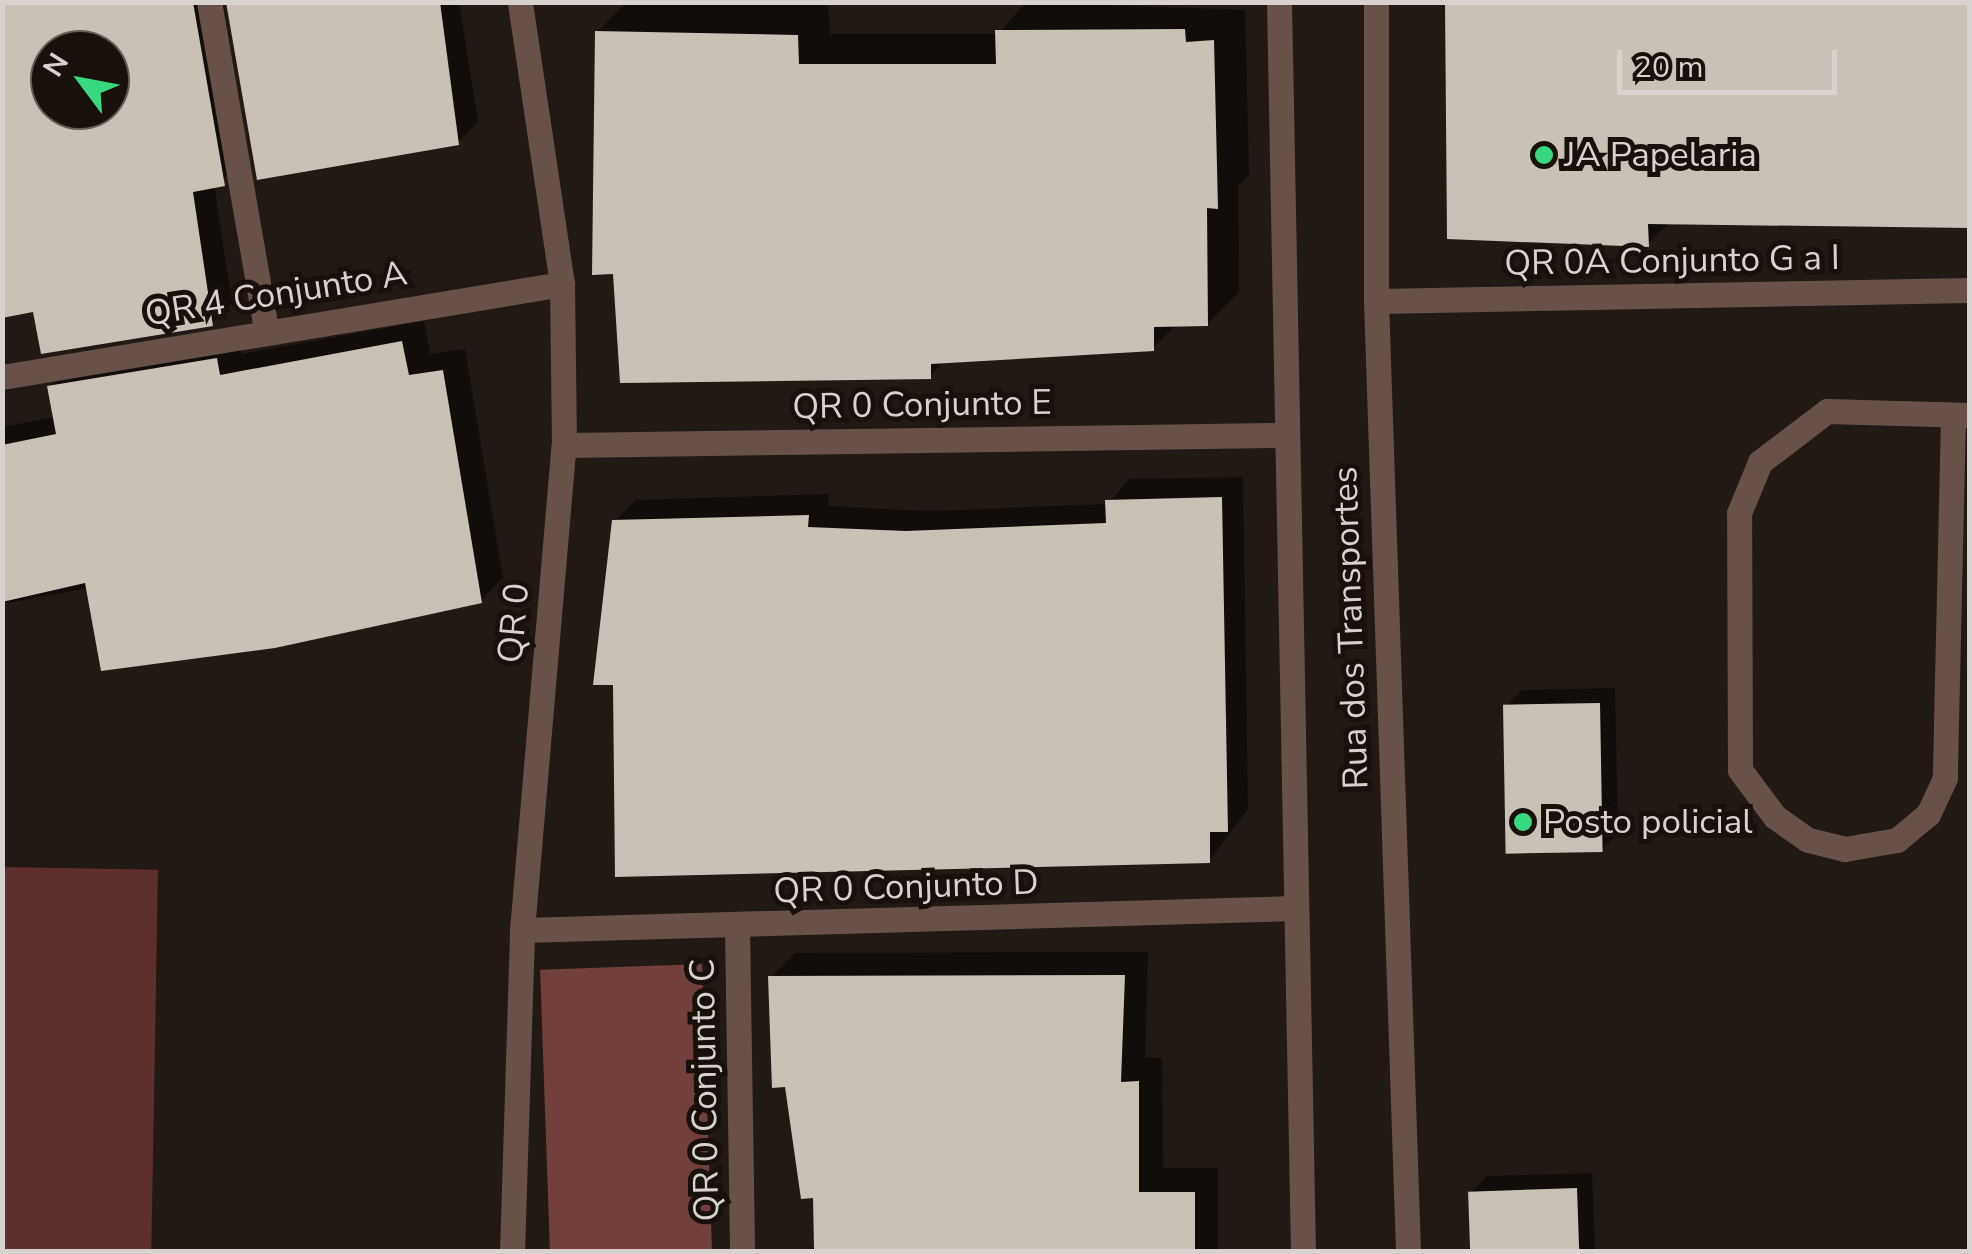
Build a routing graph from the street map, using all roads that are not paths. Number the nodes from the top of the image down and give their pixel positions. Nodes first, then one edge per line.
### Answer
1 (209, 2) edge
2 (520, 2) edge
3 (1279, 2) edge
4 (1376, 2) edge
5 (562, 284) junction
6 (1970, 290) edge
7 (1376, 302) junction
8 (266, 329) junction
9 (2, 377) edge
10 (1961, 416) edge
11 (1281, 436) junction
12 (564, 446) junction
13 (1293, 908) junction
14 (737, 928) junction
15 (522, 930) junction
16 (512, 1252) edge
17 (742, 1252) edge
18 (1303, 1252) edge
19 (1408, 1252) edge

1 - 8 street
2 - 5 street, QR 0
3 - 11 street, Rua dos Transportes
4 - 7 street, Rua dos Transportes
5 - 8 street, QR 4 Conjunto A
5 - 12 street, QR 0
6 - 7 street, QR 0A Conjunto G a I
7 - 19 street, Rua dos Transportes
8 - 9 street, QR 4 Conjunto A
10 - 10 street
11 - 12 street, QR 0 Conjunto E
11 - 13 street, Rua dos Transportes
12 - 15 street, QR 0
13 - 14 street, QR 0 Conjunto D
13 - 18 street, Rua dos Transportes
14 - 15 street, QR 0 Conjunto D
14 - 17 street, QR 0 Conjunto C
15 - 16 street, QR 0

